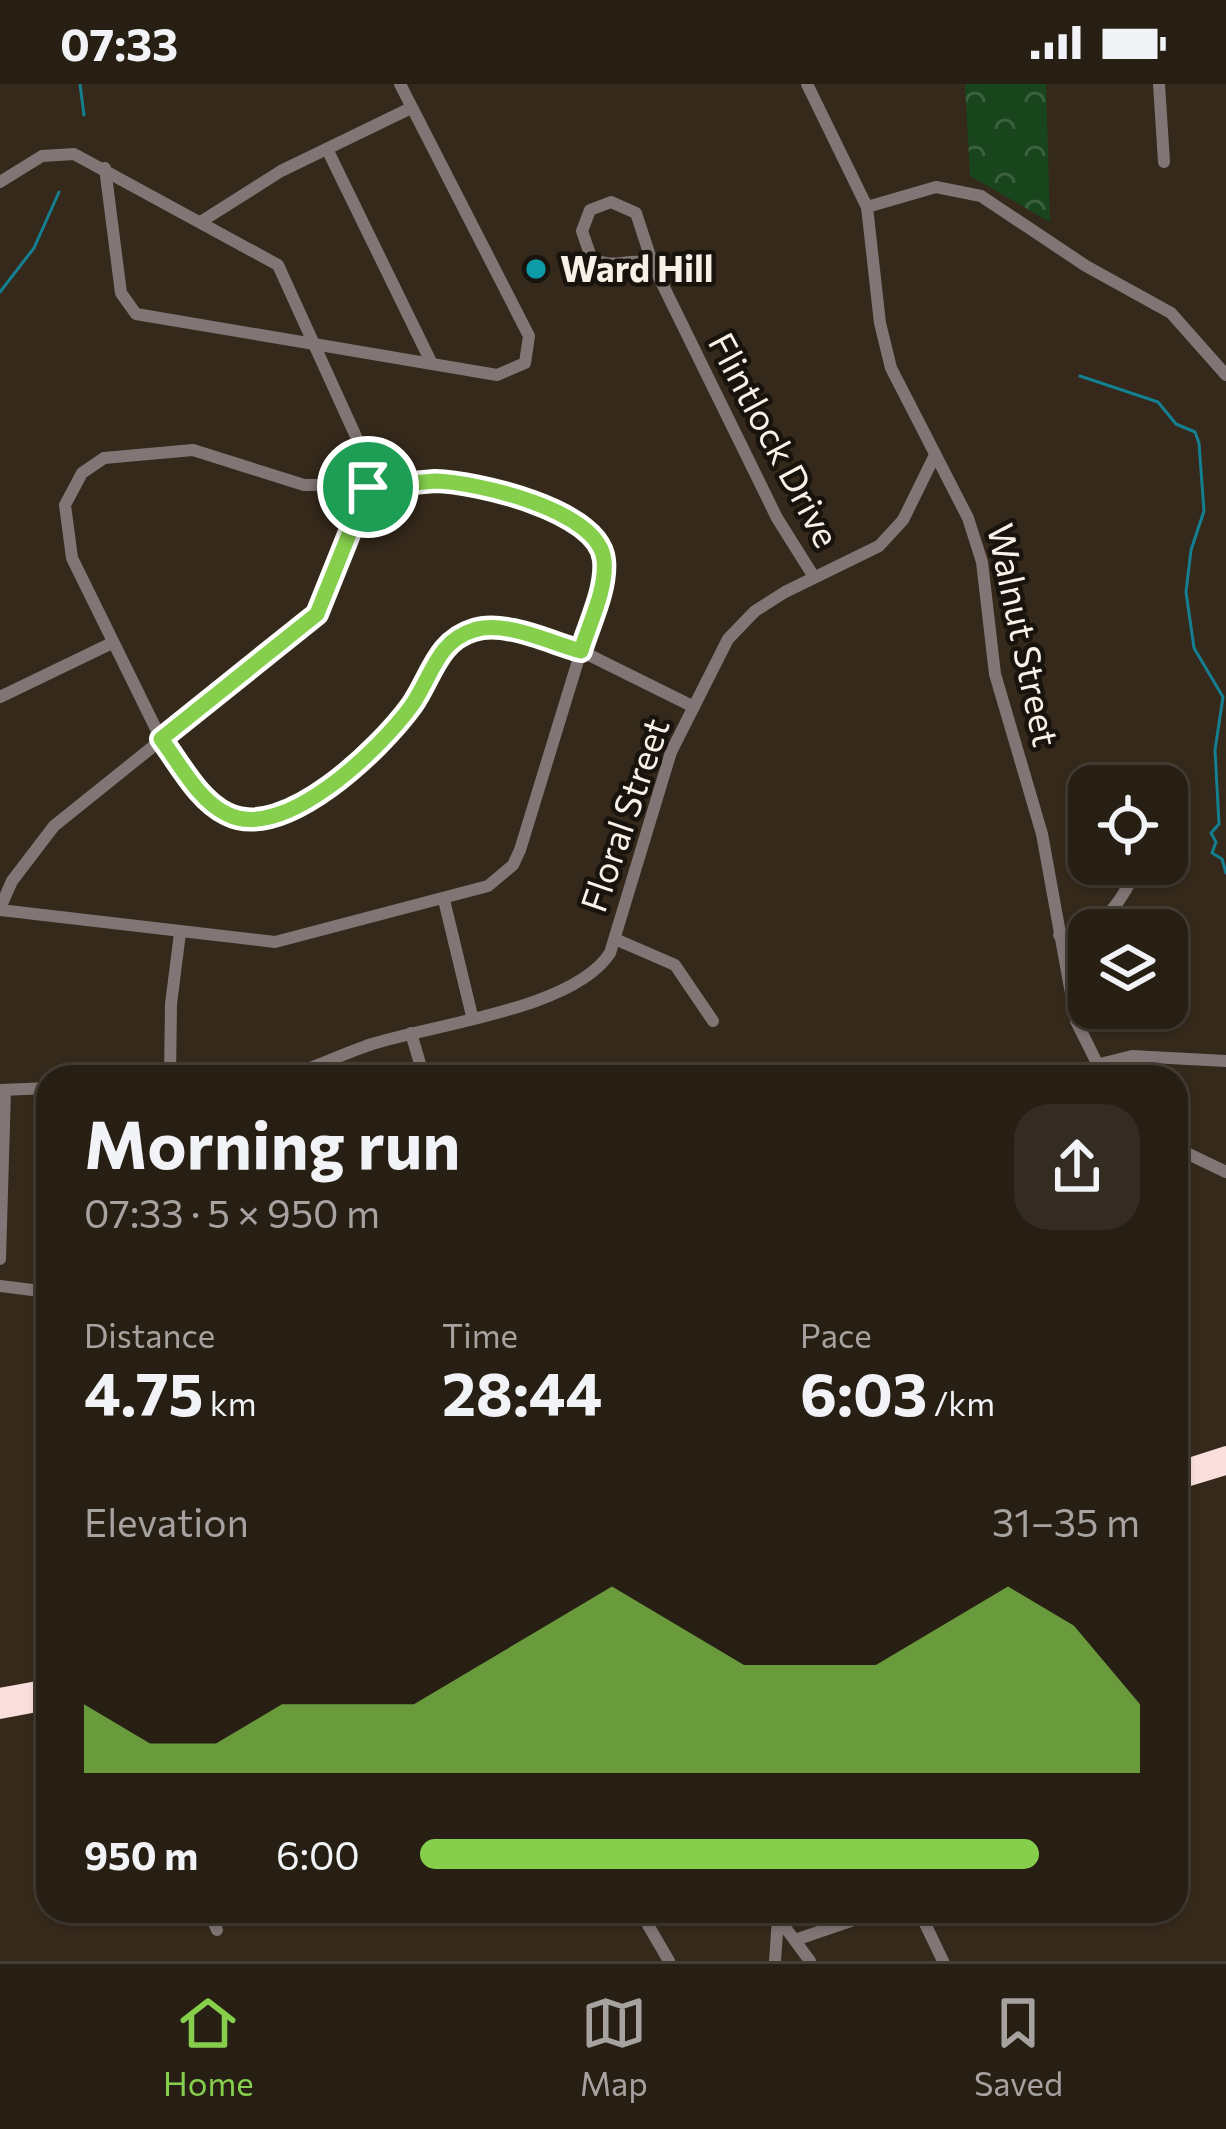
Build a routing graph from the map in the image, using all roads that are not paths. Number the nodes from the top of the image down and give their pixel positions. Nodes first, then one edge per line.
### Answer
1 (400, 84) edge
2 (1159, 84) edge
3 (810, 85) edge
4 (411, 107) junction
5 (328, 151) junction
6 (1164, 162) dead end
7 (105, 168) junction
8 (0, 182) edge
9 (867, 207) junction
10 (202, 221) junction
11 (653, 265) junction
12 (320, 346) junction
13 (432, 364) junction
14 (1226, 375) edge
15 (935, 455) junction
16 (368, 487) junction
17 (814, 577) junction
18 (112, 644) junction
19 (581, 651) junction
20 (0, 697) edge
21 (694, 707) junction
22 (161, 739) junction
23 (1127, 885) edge
24 (444, 900) junction
25 (0, 909) edge
26 (180, 933) junction
27 (1059, 935) junction
28 (615, 939) junction
29 (472, 1016) junction
30 (712, 1021) dead end
31 (411, 1034) junction
32 (1226, 1061) edge
33 (170, 1065) edge
34 (321, 1065) edge
35 (420, 1065) edge
36 (1097, 1065) edge
37 (1113, 1065) edge
38 (36, 1089) edge
39 (2, 1090) edge
40 (1188, 1154) edge
41 (1226, 1172) edge
42 (0, 1259) edge
43 (0, 1286) edge
44 (36, 1290) edge
45 (1226, 1454) edge
46 (1188, 1466) edge
47 (1226, 1467) edge
48 (1188, 1478) edge
49 (0, 1685) edge
50 (36, 1689) edge
51 (22, 1691) junction
52 (0, 1696) edge
53 (36, 1704) edge
54 (0, 1711) edge
55 (214, 1923) edge
56 (648, 1923) edge
57 (776, 1923) edge
58 (783, 1923) edge
59 (845, 1923) edge
60 (925, 1923) edge
61 (217, 1930) dead end
62 (795, 1940) junction
63 (669, 1961) edge
64 (776, 1961) edge
65 (810, 1961) edge
66 (943, 1961) edge

1 - 4 street
2 - 6 street
3 - 9 street, Walnut Street
4 - 5 street
4 - 13 street
5 - 10 street
5 - 13 street
7 - 8 street
7 - 10 street
7 - 12 street
9 - 14 street
9 - 15 street, Walnut Street
10 - 12 street
11 - 11 street, Flintlock Drive
11 - 17 street, Flintlock Drive
12 - 13 street
12 - 16 street
15 - 17 street, Floral Street
15 - 27 street, Walnut Street
16 - 18 street
16 - 19 street
16 - 22 street
17 - 21 street, Floral Street
18 - 20 street
18 - 22 street
19 - 21 street
19 - 22 street
19 - 24 street
21 - 28 street, Floral Street
22 - 25 street
23 - 27 street
24 - 26 street
24 - 29 street
25 - 26 street
26 - 33 street
27 - 36 street, Walnut Street
28 - 29 street, Floral Street
28 - 30 street
29 - 31 street, Floral Street
31 - 34 street, Floral Street
31 - 35 street
32 - 37 street
38 - 39 street
39 - 42 street
40 - 41 street
43 - 44 street
45 - 46 highway
47 - 48 highway
49 - 51 highway
50 - 51 highway
51 - 52 highway
53 - 54 highway
55 - 61 street
56 - 63 street
57 - 64 street
58 - 62 street
59 - 62 street
60 - 66 street
62 - 65 street

